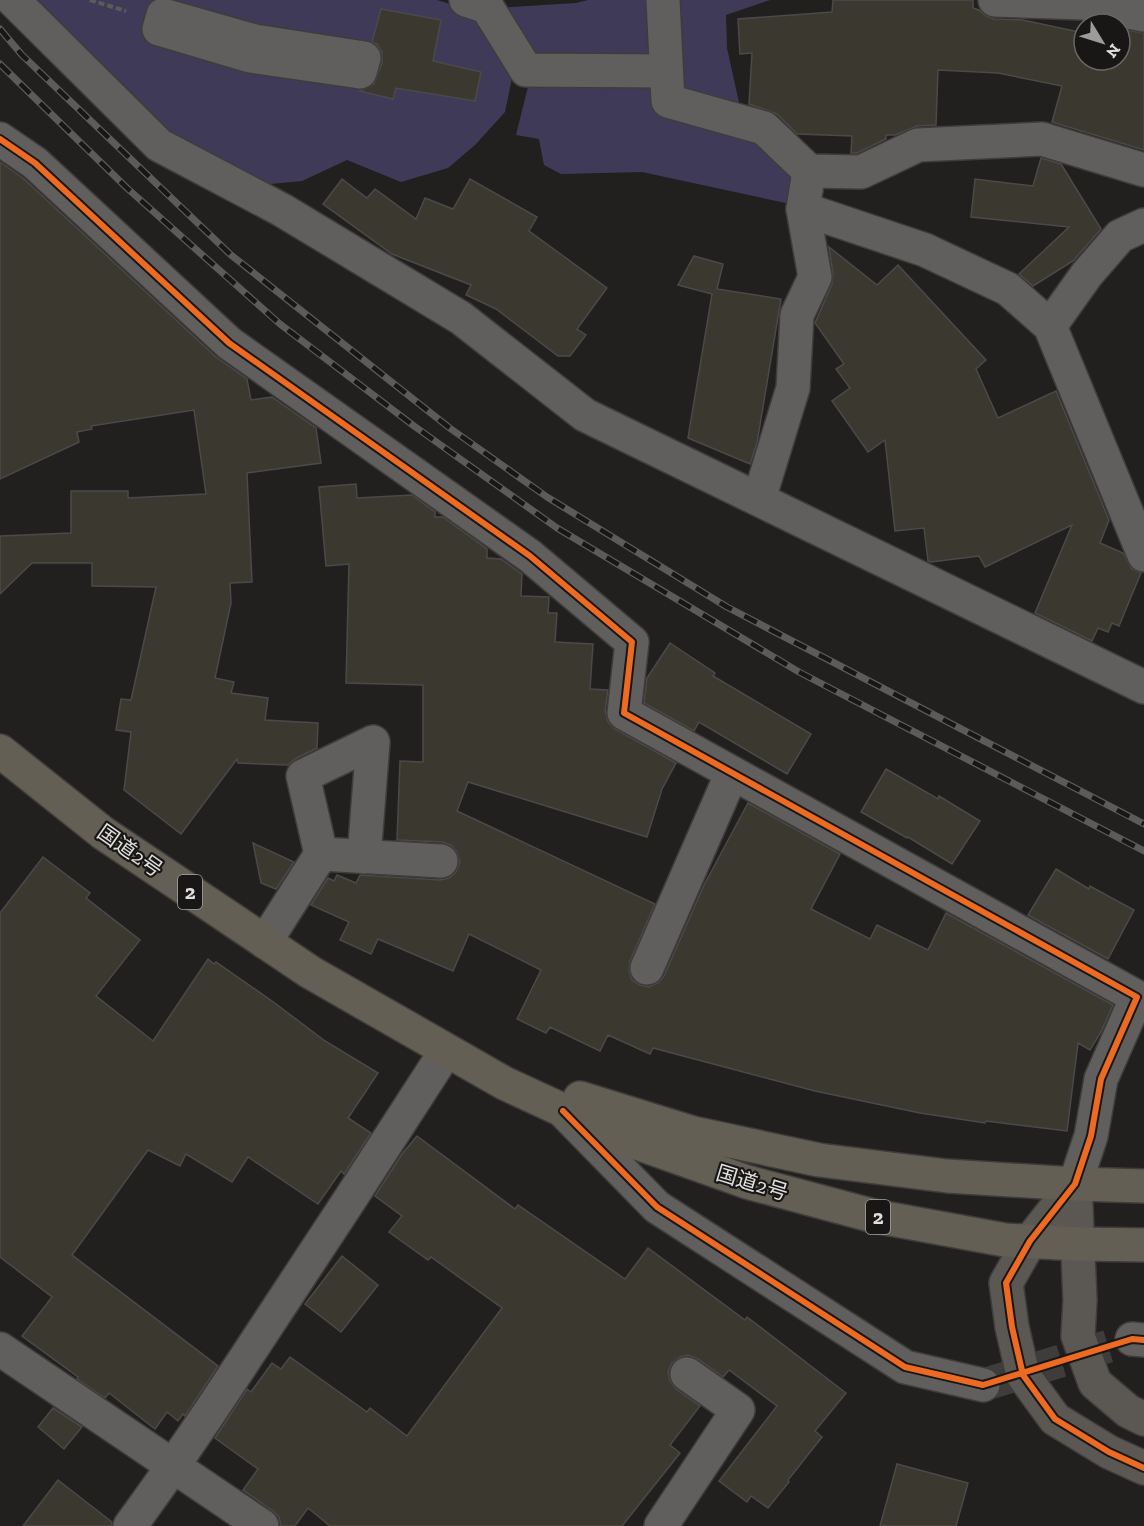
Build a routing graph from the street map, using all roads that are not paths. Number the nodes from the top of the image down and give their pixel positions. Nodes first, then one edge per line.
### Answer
1 (13, 0) edge
2 (466, 0) edge
3 (663, 0) edge
4 (995, 0) edge
5 (1144, 15) edge
6 (161, 22) joint
7 (665, 70) junction
8 (0, 139) edge
9 (1144, 170) edge
10 (809, 171) junction
11 (802, 208) junction
12 (1144, 225) edge
13 (1050, 326) junction
14 (759, 499) junction
15 (1144, 555) edge
16 (1144, 687) edge
17 (0, 751) edge
18 (732, 773) junction
19 (321, 854) junction
20 (364, 857) junction
21 (441, 861) dead end
22 (266, 942) junction
23 (646, 968) dead end
24 (390, 1018) junction
25 (446, 1051) junction
26 (562, 1111) junction
27 (1075, 1184) junction
28 (1144, 1186) edge
29 (1030, 1241) junction
30 (1078, 1244) junction
31 (1144, 1245) edge
32 (0, 1349) edge
33 (687, 1374) dead end
34 (983, 1385) tunnel mouth
35 (1144, 1419) edge
36 (173, 1467) junction
37 (1144, 1468) edge
38 (130, 1526) edge
39 (262, 1526) edge
40 (661, 1526) edge

1 - 14 street
2 - 7 street
3 - 7 street
4 - 5 street
6 - 6 street
7 - 10 street
8 - 18 street
9 - 10 street
10 - 11 street
11 - 13 street
11 - 14 street
12 - 13 street
13 - 15 street
14 - 16 street
17 - 22 highway, 国道2号 / 2
18 - 23 street
18 - 27 street
19 - 20 street
19 - 20 street
19 - 22 street
20 - 21 street
22 - 24 highway, 国道2号 / 2
24 - 25 highway, 国道2号 / 2
24 - 27 highway, 国道2号 / 2
25 - 26 highway, 国道2号 / 2
25 - 36 street
26 - 29 highway, 国道2号 / 2
26 - 34 street
27 - 28 highway, 国道2号 / 2
27 - 29 street
27 - 30 street
29 - 30 highway, 国道2号 / 2
29 - 37 street
30 - 31 highway, 国道2号 / 2
30 - 35 street
32 - 36 street
33 - 40 street
36 - 38 street
36 - 39 street

